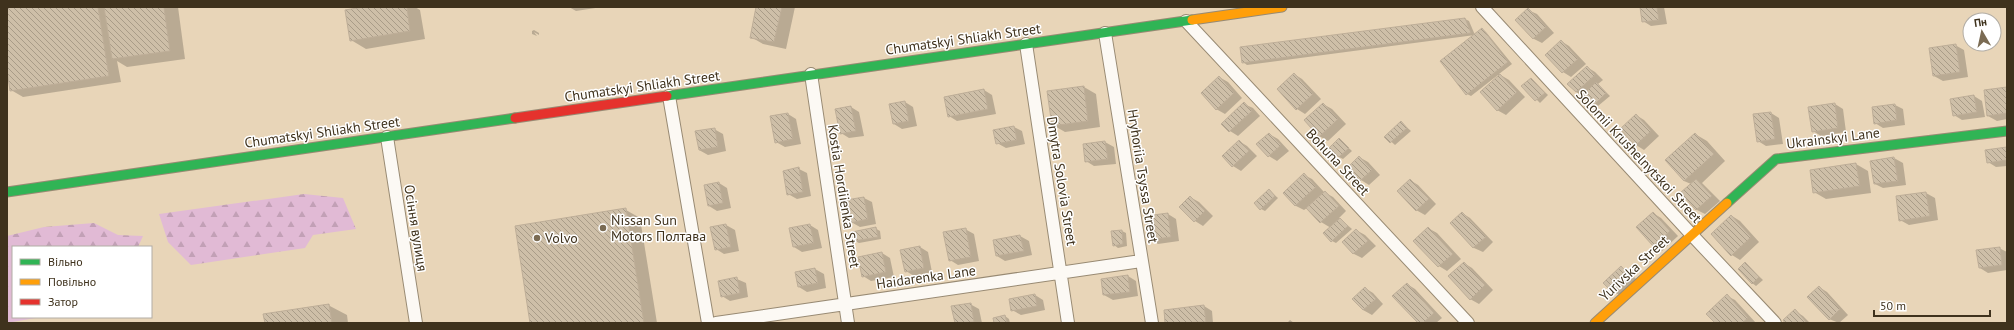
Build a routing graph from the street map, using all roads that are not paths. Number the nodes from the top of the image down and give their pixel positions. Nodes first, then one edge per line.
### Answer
1 (1282, 7) edge
2 (1482, 7) edge
3 (1186, 21) junction
4 (1105, 33) junction
5 (1026, 44) junction
6 (811, 74) junction
7 (669, 96) junction
8 (2007, 131) edge
9 (387, 137) junction
10 (7, 192) edge
11 (1691, 234) junction
12 (1141, 261) junction
13 (1060, 272) junction
14 (845, 304) junction
15 (416, 323) edge
16 (708, 323) edge
17 (716, 323) edge
18 (848, 323) edge
19 (1068, 323) edge
20 (1152, 323) edge
21 (1468, 323) edge
22 (1595, 323) edge
23 (1775, 323) edge

1 - 3 main road, Chumatskyi Shliakh Street
2 - 11 street, Solomii Krushelnytskoi Street
3 - 4 main road, Chumatskyi Shliakh Street
3 - 21 street, Bohuna Street
4 - 5 main road, Chumatskyi Shliakh Street
4 - 12 street, Hryhoriia Tsyssa Street
5 - 6 main road, Chumatskyi Shliakh Street
5 - 13 street, Dmytra Solovia Street
6 - 7 main road, Chumatskyi Shliakh Street
6 - 14 street, Kostia Hordiienka Street
7 - 9 main road, Chumatskyi Shliakh Street
7 - 16 street
8 - 11 main road, Ukrainskyi Lane
9 - 10 main road, Chumatskyi Shliakh Street
9 - 15 street, Осіння вулиця
11 - 22 main road, Yurivska Street
11 - 23 street, Solomii Krushelnytskoi Street
12 - 13 street, Haidarenka Lane
12 - 20 street, Hryhoriia Tsyssa Street
13 - 14 street, Haidarenka Lane
13 - 19 street, Dmytra Solovia Street
14 - 17 street, Haidarenka Lane
14 - 18 street, Kostia Hordiienka Street

